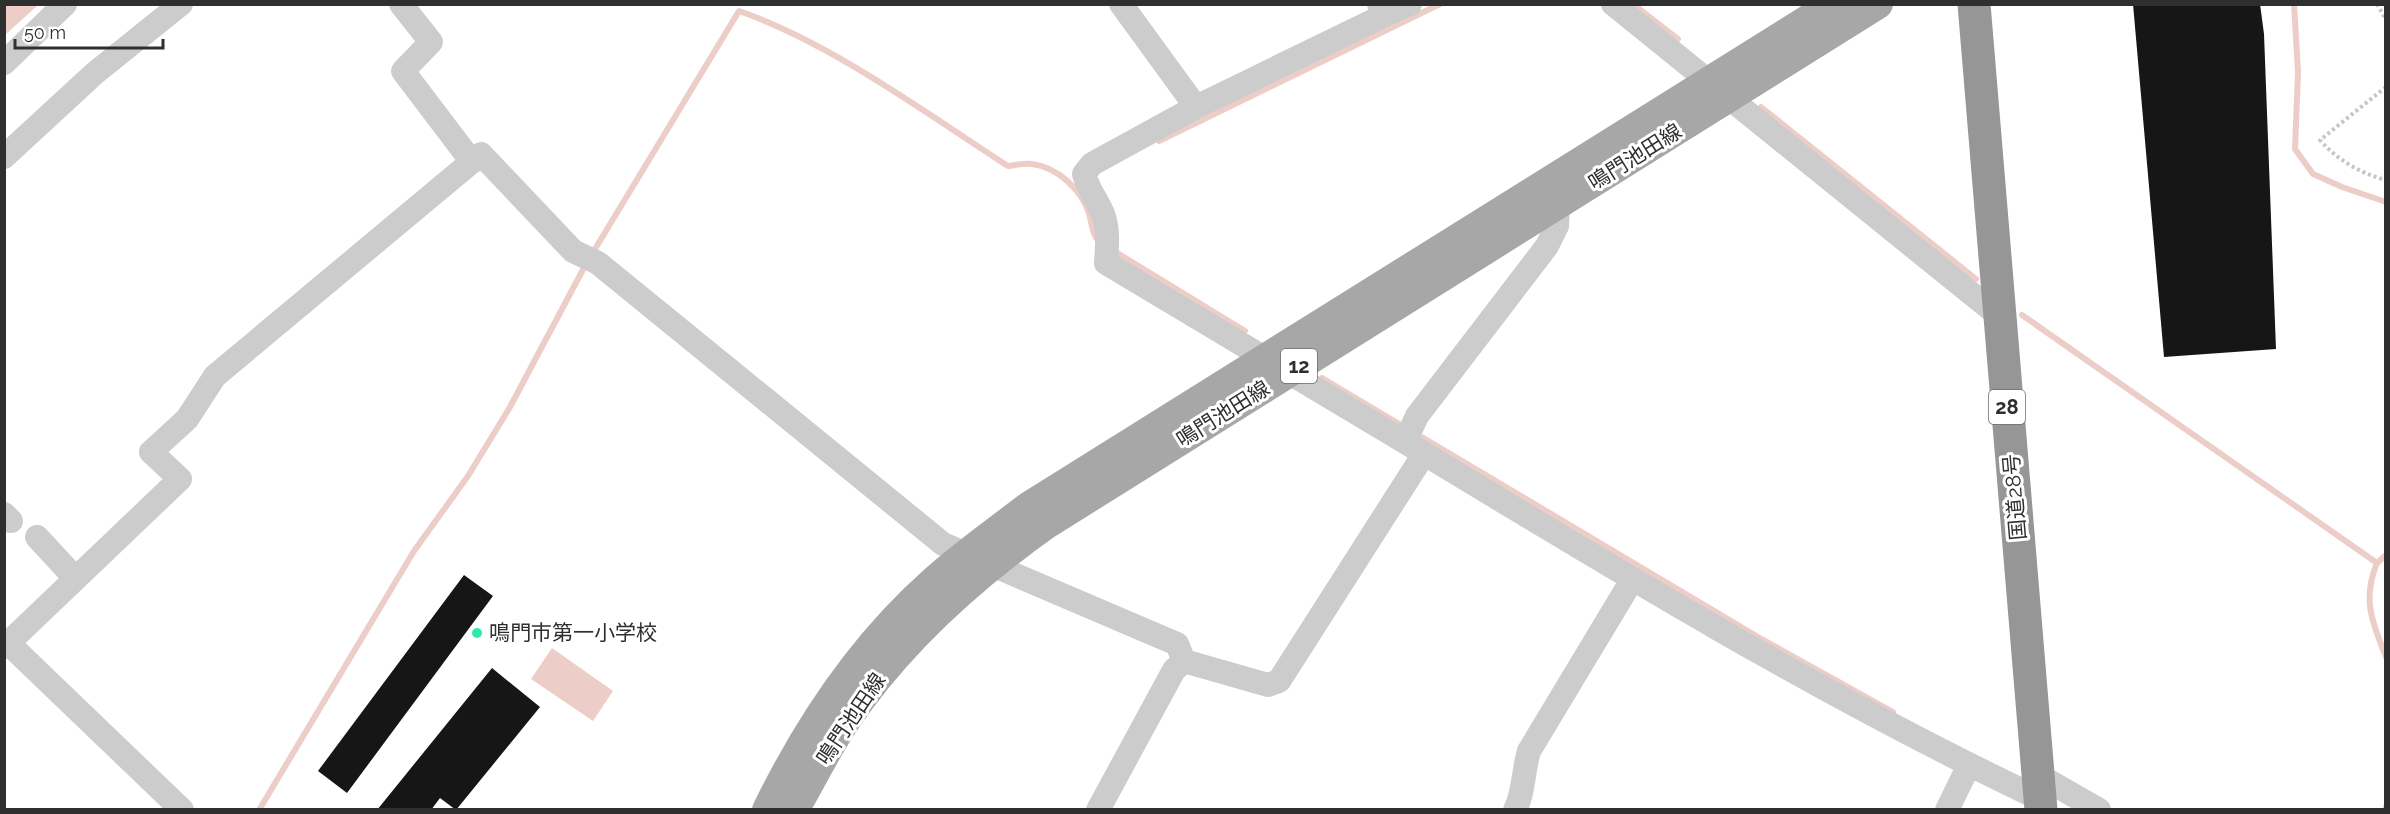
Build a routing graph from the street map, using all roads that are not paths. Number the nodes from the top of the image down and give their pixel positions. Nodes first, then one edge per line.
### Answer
1 (65, 4) edge
2 (181, 4) edge
3 (401, 4) edge
4 (1121, 4) edge
5 (1410, 4) edge
6 (1612, 4) edge
7 (1833, 4) edge
8 (1878, 4) edge
9 (1974, 4) edge
10 (1383, 9) edge
11 (4, 63) edge
12 (1719, 90) junction
13 (1196, 107) junction
14 (4, 157) edge
15 (472, 162) junction
16 (1558, 205) junction
17 (1999, 316) junction
18 (1278, 365) junction
19 (1413, 437) junction
20 (37, 537) dead end
21 (978, 560) junction
22 (75, 578) junction
23 (1632, 580) junction
24 (6, 645) edge
25 (1184, 661) junction
26 (1962, 762) junction
27 (2039, 795) edge
28 (182, 810) edge
29 (767, 810) edge
30 (794, 810) edge
31 (1098, 810) edge
32 (1515, 810) edge
33 (1947, 810) edge
34 (2099, 810) edge

1 - 11 street
2 - 14 street
3 - 15 street
4 - 13 street
5 - 10 street
6 - 12 street
7 - 12 main road, 鳴門池田線 / 12
8 - 12 main road, 鳴門池田線 / 12
9 - 17 highway, 国道28号 / 28
10 - 13 street
12 - 16 main road, 鳴門池田線 / 12
12 - 17 street
12 - 18 main road, 鳴門池田線 / 12
13 - 18 street
15 - 21 street
15 - 22 street
16 - 18 main road, 鳴門池田線 / 12
16 - 19 street
17 - 27 highway, 国道28号 / 28
18 - 19 street
18 - 21 main road, 鳴門池田線 / 12
19 - 23 street
19 - 25 street
20 - 22 street
21 - 25 street
21 - 29 main road, 鳴門池田線 / 12
21 - 30 main road, 鳴門池田線 / 12
22 - 24 street
23 - 26 street
23 - 32 street
24 - 28 street
25 - 31 street
26 - 27 street
26 - 33 street
27 - 34 street

